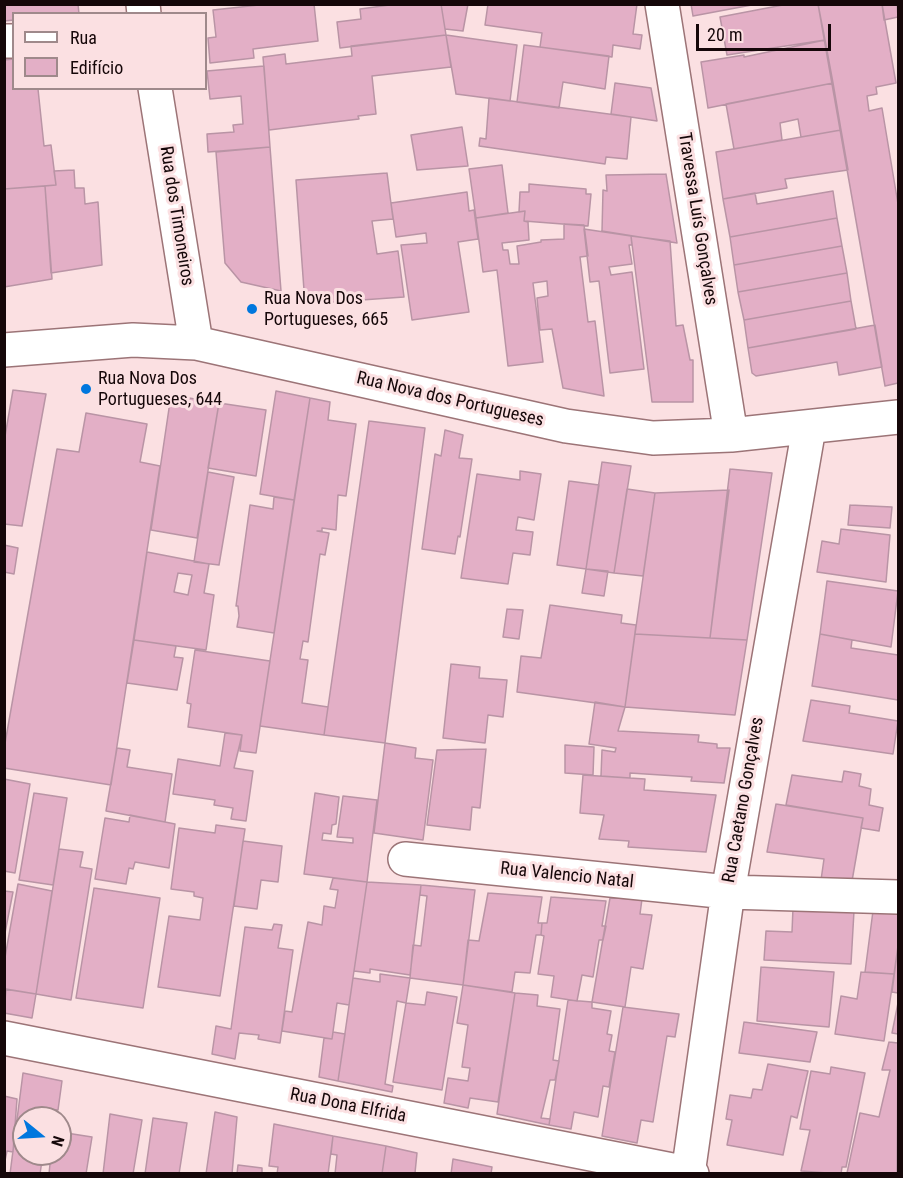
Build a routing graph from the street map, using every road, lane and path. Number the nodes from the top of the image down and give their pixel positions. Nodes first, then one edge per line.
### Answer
1 (662, 4) edge
2 (155, 90) edge
3 (196, 343) junction
4 (4, 350) edge
5 (898, 417) edge
6 (809, 428) junction
7 (731, 435) junction
8 (405, 859) dead end
9 (728, 892) junction
10 (898, 897) edge
11 (4, 1038) edge
12 (689, 1173) edge

1 - 7 street, Travessa Luís Gonçalves
2 - 3 street, Rua dos Timoneiros
3 - 4 street, Rua Nova dos Portugueses
3 - 7 street, Rua Nova dos Portugueses
5 - 6 street, Rua Nova dos Portugueses
6 - 7 street, Rua Nova dos Portugueses
6 - 9 street, Rua Caetano Gonçalves
8 - 9 street, Rua Valencio Natal
9 - 10 street, Rua Valencio Natal
9 - 12 street, Rua Caetano Gonçalves
11 - 12 street, Rua Dona Elfrida

